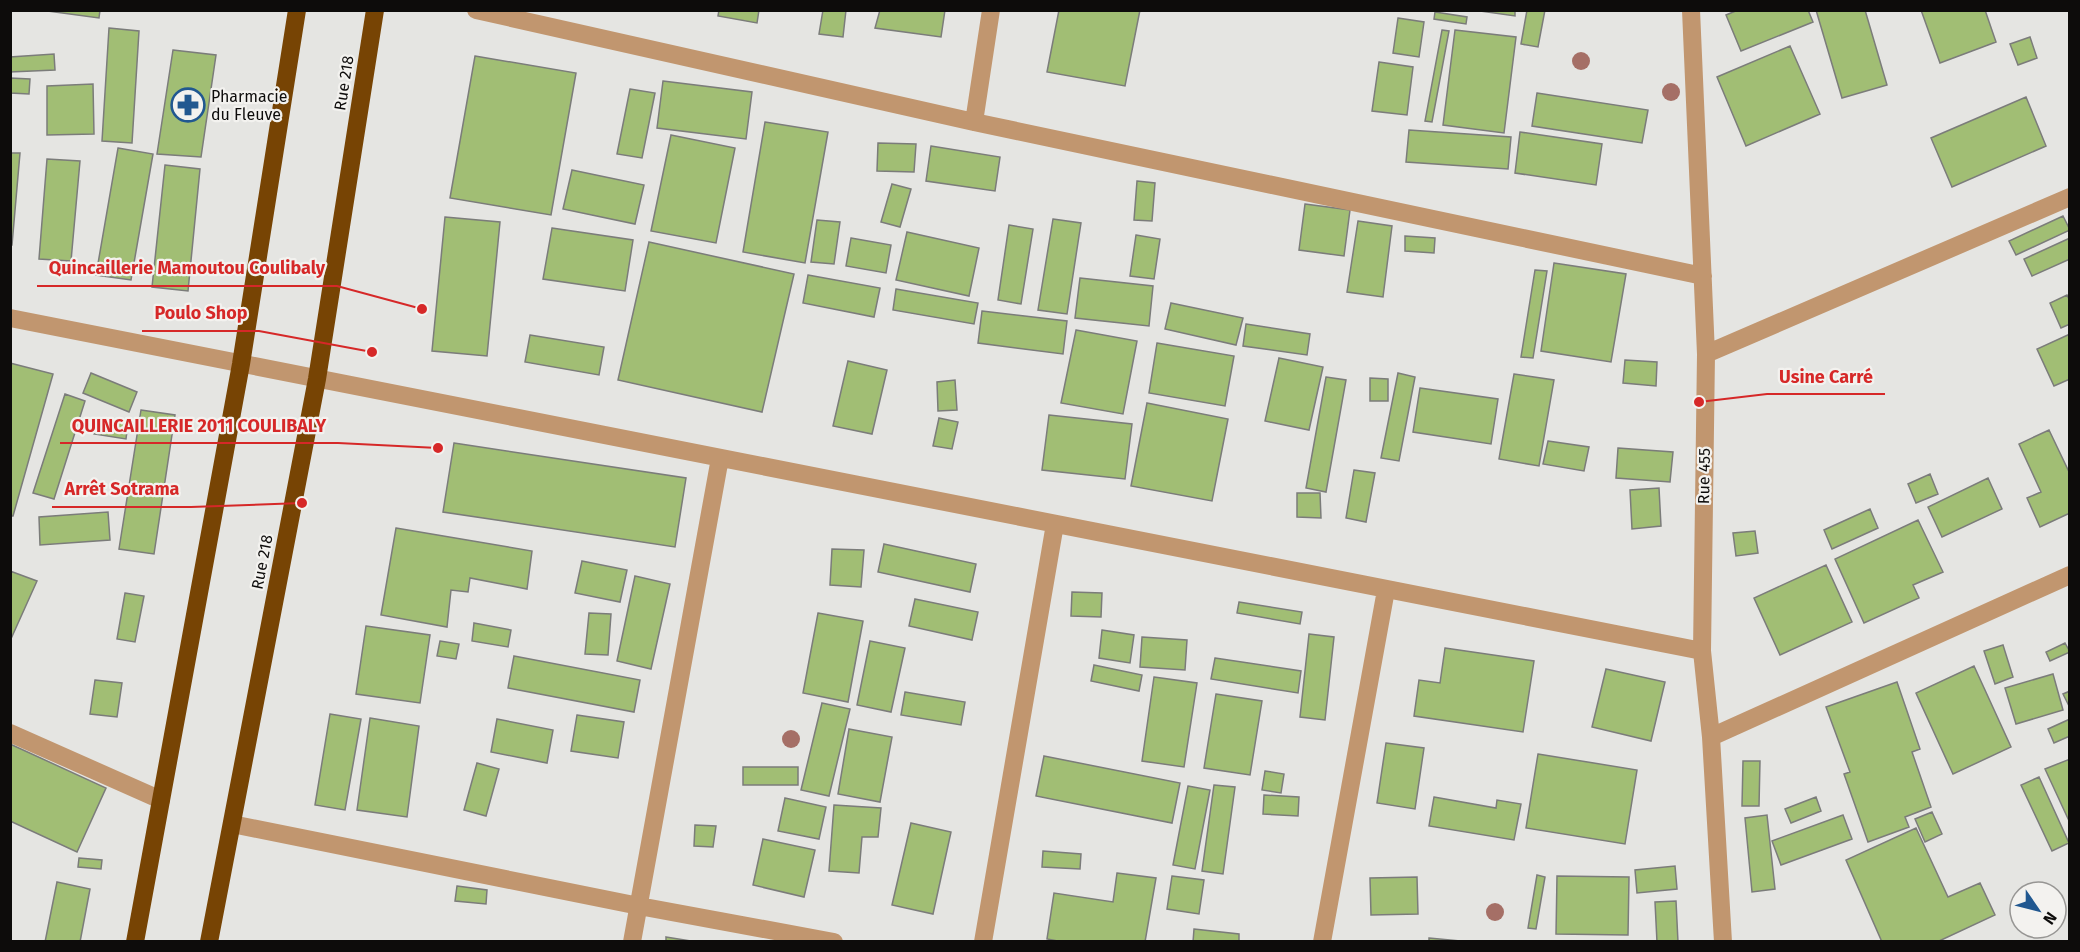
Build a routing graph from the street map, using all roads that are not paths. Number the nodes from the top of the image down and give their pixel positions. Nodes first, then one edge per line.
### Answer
1 (297, 10) edge
2 (375, 10) edge
3 (476, 10) edge
4 (990, 10) edge
5 (1691, 10) edge
6 (974, 122) junction
7 (2070, 196) edge
8 (1703, 276) junction
9 (10, 318) edge
10 (1706, 354) junction
11 (241, 364) junction
12 (317, 379) junction
13 (720, 458) junction
14 (1056, 524) junction
15 (2070, 574) edge
16 (1386, 590) junction
17 (1702, 651) junction
18 (10, 733) edge
19 (1711, 737) junction
20 (161, 800) junction
21 (232, 824) junction
22 (639, 906) junction
23 (135, 942) edge
24 (209, 942) edge
25 (632, 942) edge
26 (834, 942) edge
27 (983, 942) edge
28 (1322, 942) edge
29 (1723, 942) edge

1 - 11 highway
2 - 12 highway, Rue 218
3 - 6 street
4 - 6 street
5 - 8 street, Rue 455
6 - 8 street
7 - 10 street
8 - 10 street, Rue 455
9 - 11 street
10 - 17 street, Rue 455
11 - 12 street
11 - 20 highway
12 - 13 street
12 - 21 highway, Rue 218
13 - 14 street
13 - 22 street
14 - 16 street
14 - 27 street
15 - 19 street
16 - 17 street
16 - 28 street
17 - 19 street, Rue 455
18 - 20 street
19 - 29 street, Rue 455
20 - 23 highway
21 - 22 street
21 - 24 highway, Rue 218
22 - 25 street
22 - 26 street

